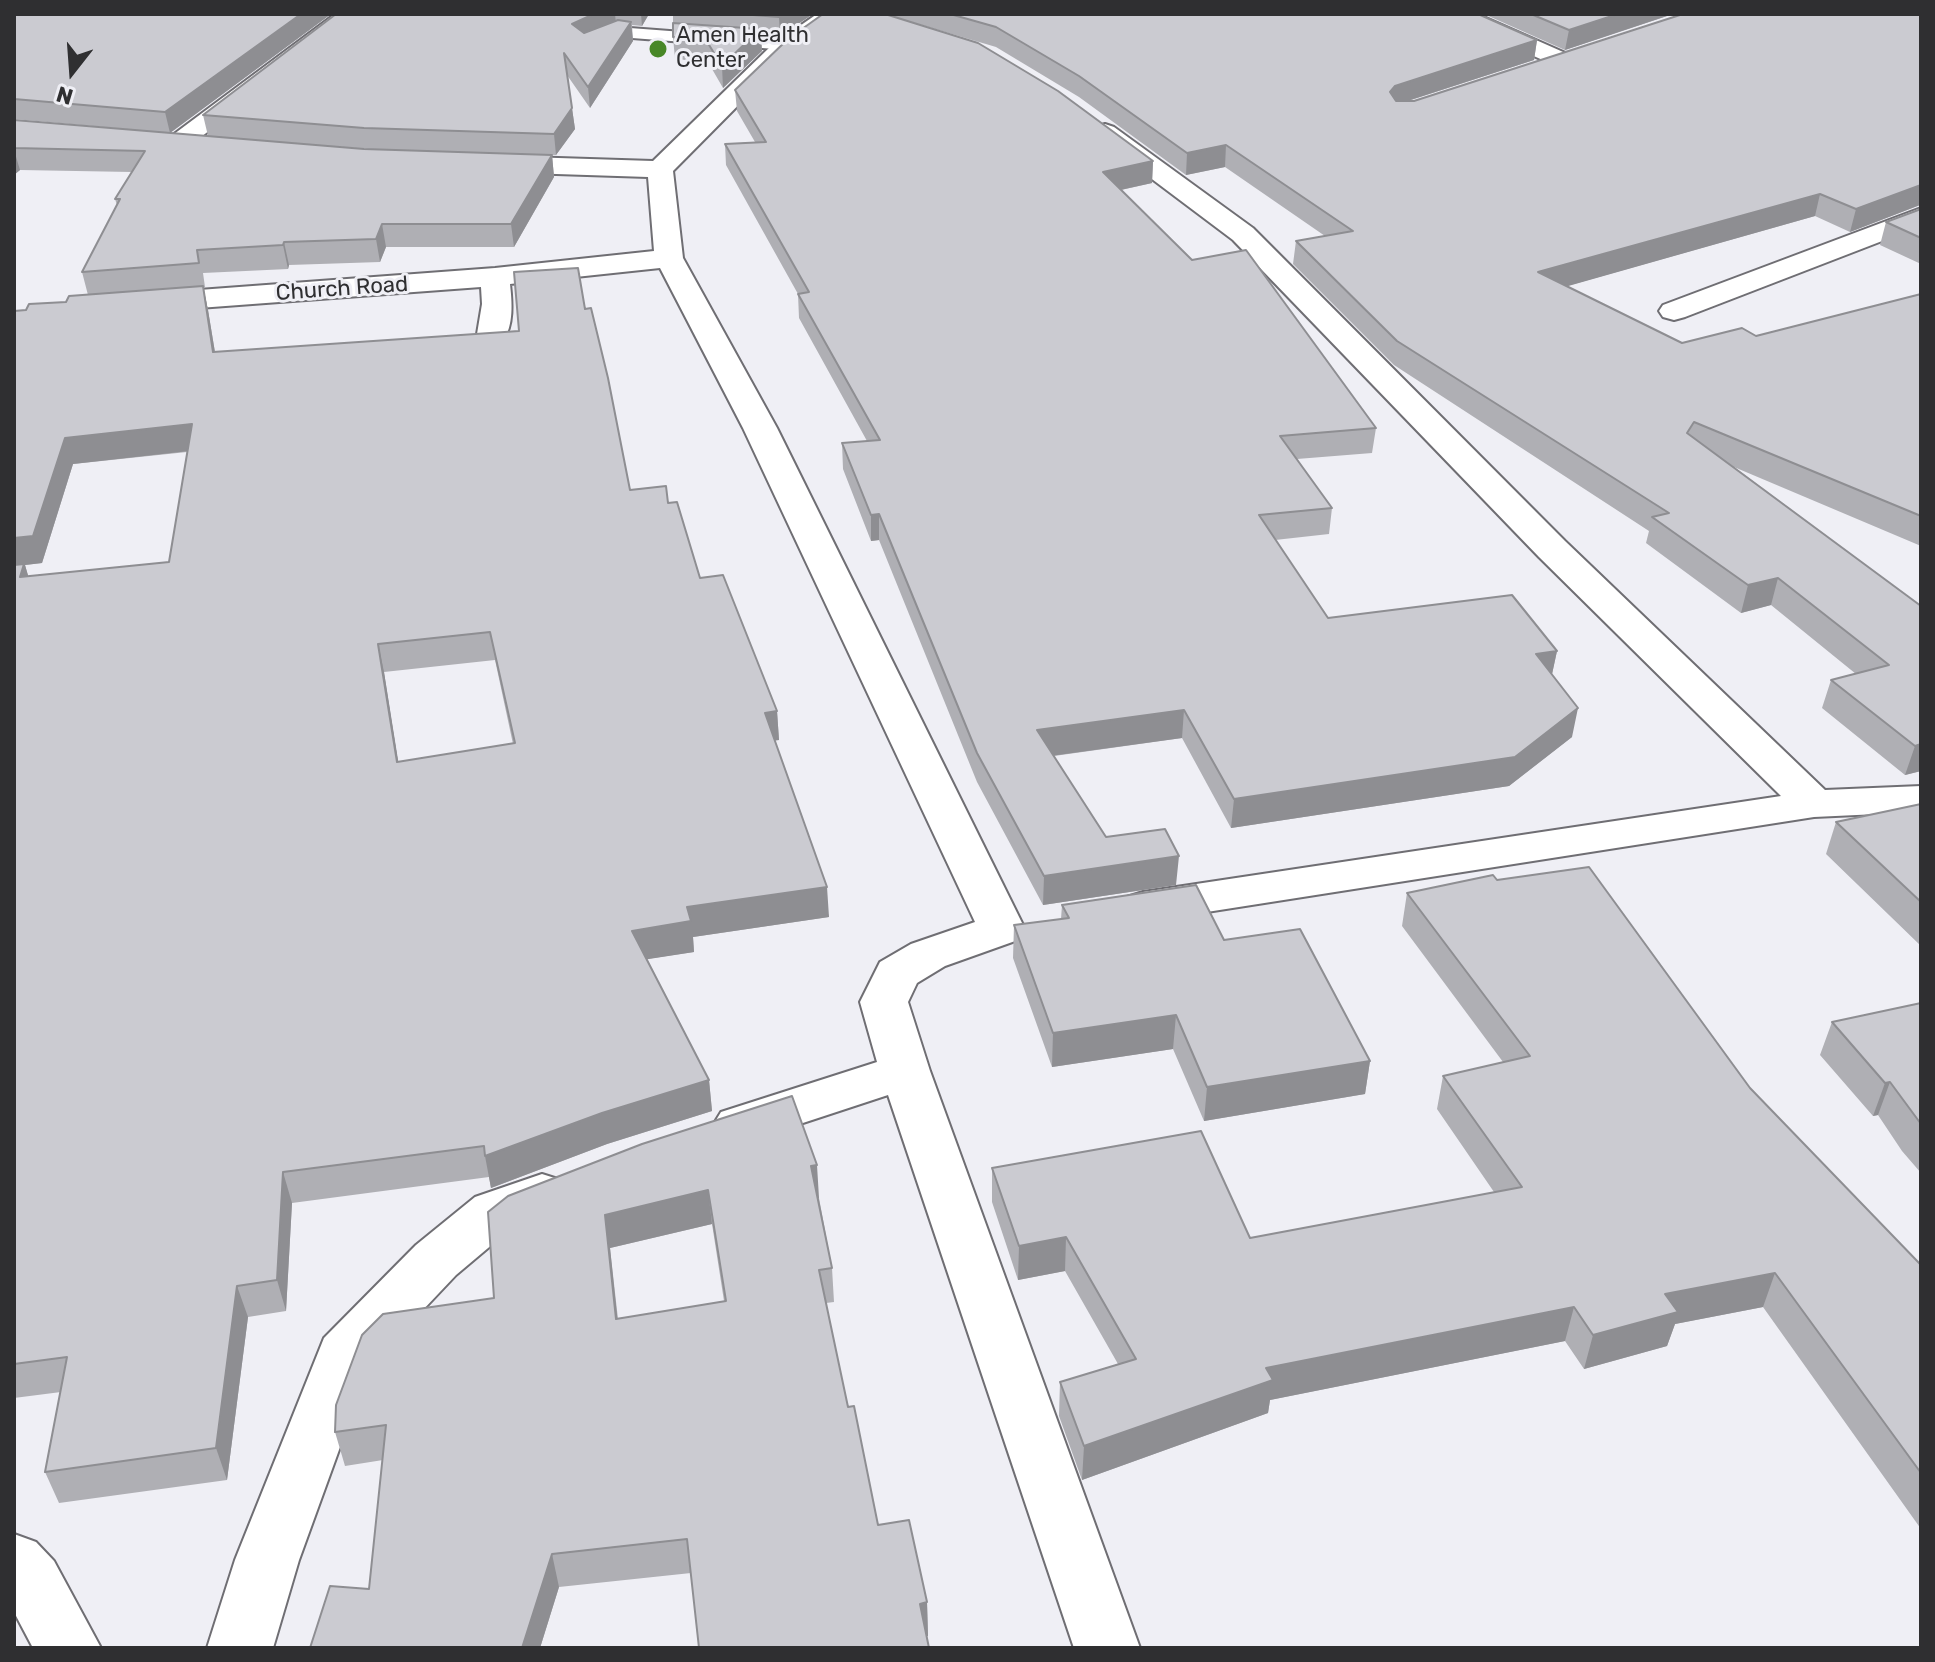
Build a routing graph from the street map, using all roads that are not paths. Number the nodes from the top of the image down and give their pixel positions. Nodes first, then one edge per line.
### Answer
1 (350, 14) edge
2 (832, 14) edge
3 (1458, 14) edge
4 (585, 45) edge
5 (788, 45) junction
6 (1590, 51) edge
7 (1562, 60) junction
8 (1533, 70) edge
9 (1081, 114) edge
10 (146, 143) edge
11 (175, 145) junction
12 (219, 149) edge
13 (475, 163) edge
14 (660, 169) junction
15 (1921, 216) edge
16 (669, 258) junction
17 (495, 277) junction
18 (123, 305) edge
19 (1674, 311) dead end
20 (492, 334) edge
21 (1921, 799) edge
22 (1814, 804) junction
23 (1111, 912) edge
24 (1048, 922) edge
25 (1002, 929) junction
26 (905, 1071) junction
27 (686, 1142) edge
28 (583, 1178) edge
29 (14, 1562) edge
30 (68, 1648) edge
31 (240, 1648) edge
32 (1107, 1648) edge

1 - 11 street
2 - 5 street
3 - 7 street
4 - 5 lane
5 - 14 street
6 - 7 street
7 - 8 street
9 - 22 street
10 - 11 street
11 - 12 street
13 - 14 street
14 - 16 street
15 - 19 street
16 - 17 street, Church Road
16 - 25 street
17 - 18 street, Church Road
17 - 20 street
21 - 22 street
22 - 23 street
24 - 25 street
25 - 26 street
26 - 27 street
26 - 32 street
28 - 31 street
29 - 30 street

